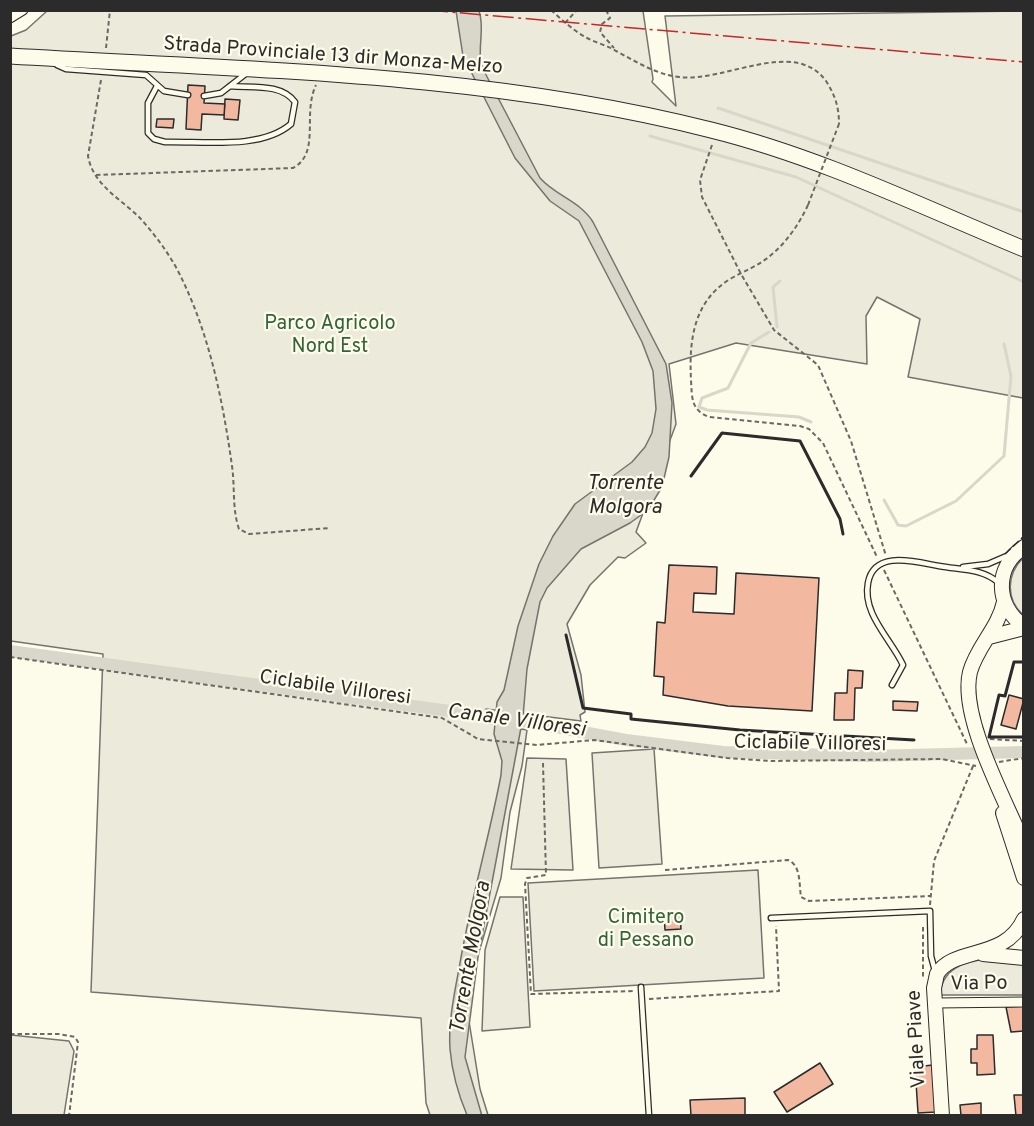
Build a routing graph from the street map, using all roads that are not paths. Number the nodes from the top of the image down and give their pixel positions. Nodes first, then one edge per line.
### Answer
1 (23, 10) edge
2 (10, 18) edge
3 (10, 56) edge
4 (104, 67) junction
5 (251, 70) junction
6 (157, 86) junction
7 (230, 86) junction
8 (188, 95) dead end
9 (204, 96) dead end
10 (967, 225) junction
11 (1023, 240) edge
12 (1023, 249) edge
13 (1023, 257) edge
14 (1020, 549) edge
15 (954, 568) junction
16 (1001, 585) junction
17 (1004, 602) junction
18 (1023, 627) edge
19 (989, 637) junction
20 (892, 685) dead end
21 (994, 779) junction
22 (1023, 845) edge
23 (1023, 878) edge
24 (773, 917) road end
25 (1023, 919) edge
26 (981, 953) junction
27 (1023, 958) edge
28 (937, 974) junction
29 (641, 989) road end
30 (1023, 1002) edge
31 (936, 1004) junction
32 (650, 1116) edge
33 (942, 1116) edge

1 - 2 street
3 - 4 main road, Strada Provinciale 13 dir Monza-Melzo
4 - 5 main road, Strada Provinciale 13 dir Monza-Melzo
4 - 6 lane
5 - 7 lane
5 - 10 main road, Strada Provinciale 13 dir Monza-Melzo
6 - 7 lane
6 - 8 lane
7 - 9 lane
10 - 11 main road
10 - 12 main road, Strada Provinciale 13 dir Monza-Melzo
10 - 13 main road
14 - 15 lane
14 - 16 street
15 - 16 lane
15 - 20 lane
16 - 17 street
17 - 18 street
17 - 19 street
18 - 19 street
19 - 21 street
21 - 22 street
21 - 23 street
24 - 28 lane
25 - 26 street, Viale Piave
26 - 27 street, Viale Piave
26 - 28 street, Viale Piave
28 - 31 street, Viale Piave
29 - 32 lane
30 - 31 street, Via Po
31 - 33 street, Viale Piave

